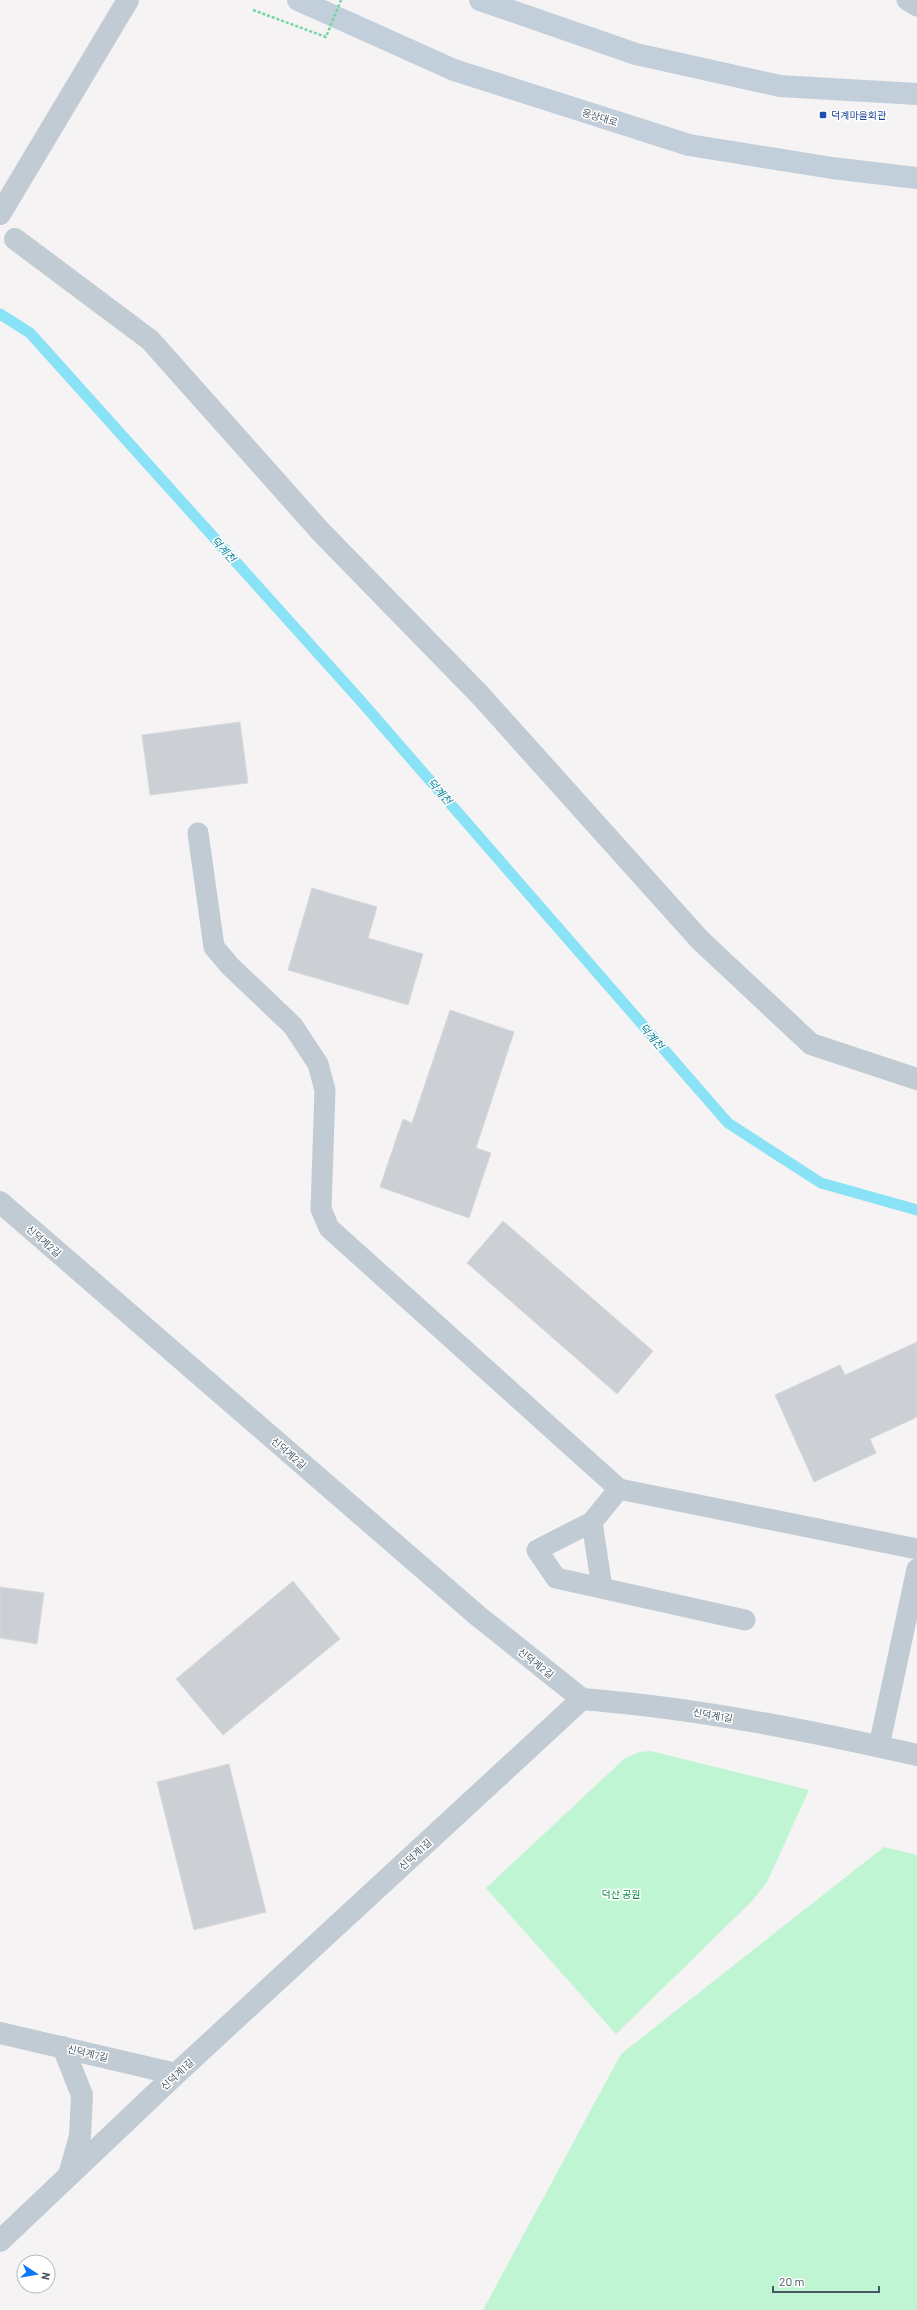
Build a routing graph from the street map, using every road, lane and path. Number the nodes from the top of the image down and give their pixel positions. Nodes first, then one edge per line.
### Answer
1 (128, 0) edge
2 (298, 0) edge
3 (341, 0) edge
4 (480, 0) edge
5 (907, 0) edge
6 (917, 6) edge
7 (253, 10) dead end
8 (917, 94) edge
9 (917, 178) edge
10 (0, 214) edge
11 (15, 239) dead end
12 (198, 833) dead end
13 (917, 1079) edge
14 (0, 1202) edge
15 (619, 1489) junction
16 (592, 1522) junction
17 (917, 1549) edge
18 (917, 1569) edge
19 (602, 1588) junction
20 (745, 1620) dead end
21 (582, 1699) junction
22 (880, 1746) junction
23 (917, 1755) edge
24 (0, 2033) edge
25 (63, 2048) junction
26 (176, 2074) junction
27 (69, 2176) junction
28 (0, 2241) edge

1 - 10 street
2 - 9 main road, 웅상대로
3 - 7 path, bridge
4 - 8 main road
5 - 6 lane
11 - 13 street
12 - 15 lane
14 - 21 street, 신덕계2길
15 - 16 lane
15 - 17 lane
16 - 19 lane
16 - 19 lane
18 - 22 lane
19 - 20 lane
21 - 22 street, 신덕계1길
21 - 26 street, 신덕계1길
22 - 23 street, 신덕계1길
24 - 25 street, 신덕계7길
25 - 26 street, 신덕계7길
25 - 27 street
26 - 27 street, 신덕계1길
27 - 28 street, 신덕계1길

